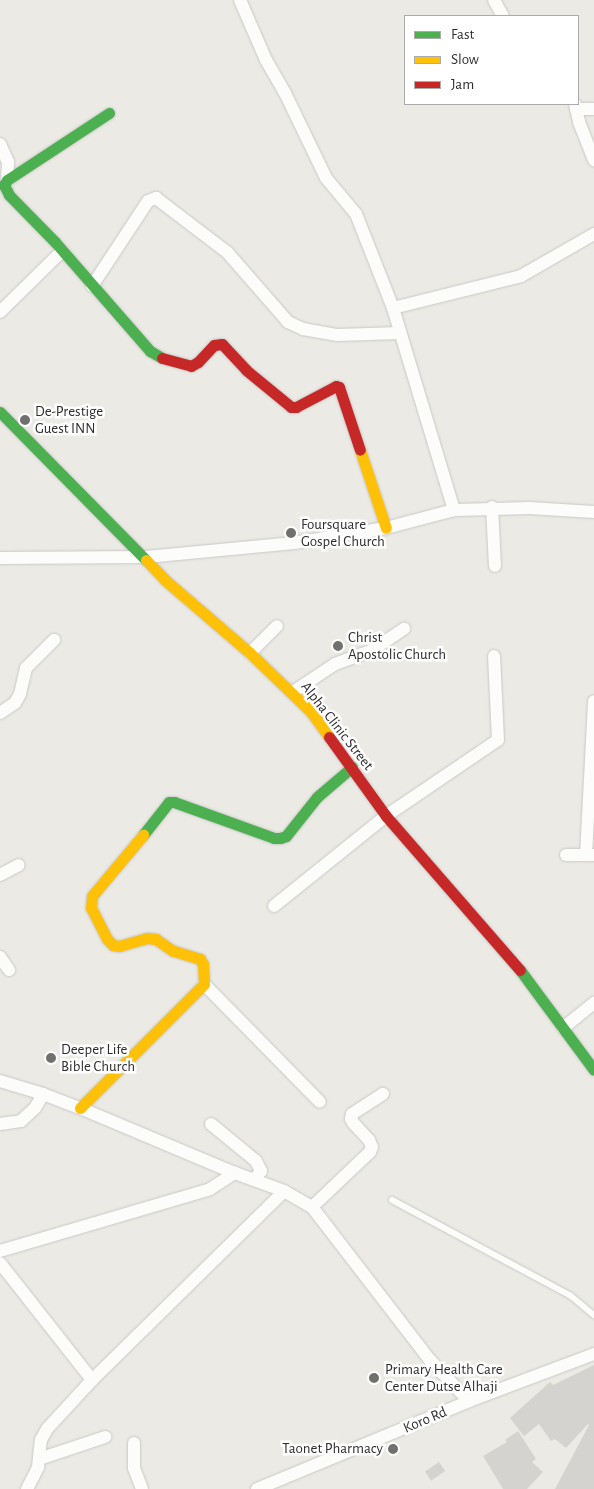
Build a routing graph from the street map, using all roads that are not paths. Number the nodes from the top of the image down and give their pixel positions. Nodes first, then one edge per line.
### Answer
1 (240, 0) edge
2 (494, 0) edge
3 (502, 15) edge
4 (575, 107) edge
5 (594, 109) edge
6 (109, 113) dead end
7 (0, 144) edge
8 (594, 160) edge
9 (7, 180) junction
10 (594, 234) edge
11 (61, 252) junction
12 (92, 286) junction
13 (393, 308) junction
14 (0, 312) edge
15 (400, 333) junction
16 (0, 412) edge
17 (492, 508) junction
18 (454, 510) junction
19 (594, 512) edge
20 (386, 528) junction
21 (0, 558) edge
22 (146, 558) junction
23 (495, 566) dead end
24 (277, 626) dead end
25 (404, 628) dead end
26 (54, 640) dead end
27 (250, 653) junction
28 (494, 656) dead end
29 (293, 692) junction
30 (594, 700) edge
31 (0, 713) edge
32 (352, 767) junction
33 (591, 783) edge
34 (386, 816) junction
35 (566, 855) dead end
36 (590, 855) edge
37 (19, 865) dead end
38 (0, 875) edge
39 (274, 906) dead end
40 (0, 957) edge
41 (9, 970) dead end
42 (204, 984) junction
43 (594, 1003) edge
44 (563, 1028) junction
45 (594, 1070) edge
46 (0, 1081) edge
47 (44, 1094) junction
48 (383, 1094) dead end
49 (320, 1102) dead end
50 (80, 1108) junction
51 (0, 1124) edge
52 (211, 1124) dead end
53 (235, 1173) junction
54 (254, 1180) junction
55 (284, 1191) junction
56 (392, 1200) dead end
57 (312, 1207) junction
58 (0, 1251) edge
59 (0, 1263) edge
60 (594, 1315) edge
61 (594, 1354) edge
62 (92, 1380) junction
63 (468, 1401) junction
64 (105, 1437) dead end
65 (134, 1443) dead end
66 (39, 1459) junction
67 (27, 1489) edge
68 (142, 1489) edge
69 (257, 1489) edge

1 - 13 street
2 - 3 street
4 - 5 street
4 - 8 street
6 - 9 street
7 - 9 street
9 - 11 street
10 - 13 street
11 - 12 street
11 - 14 street
12 - 15 street
12 - 20 street
13 - 15 street
15 - 18 street
16 - 22 street, Alpha Clinic Street
17 - 18 street
17 - 19 street
17 - 23 street
18 - 20 street
20 - 22 street
21 - 22 street
22 - 27 street, Alpha Clinic Street
24 - 27 street
25 - 29 street
26 - 31 street
27 - 29 street, Alpha Clinic Street
28 - 34 street
29 - 32 street, Alpha Clinic Street
30 - 33 street
32 - 34 street, Alpha Clinic Street
32 - 42 street
33 - 36 street
34 - 39 street
34 - 44 street, Alpha Clinic Street
35 - 36 street
37 - 38 street
40 - 41 street
42 - 49 street
42 - 50 street
43 - 44 street
44 - 45 street, Alpha Clinic Street
46 - 47 street
47 - 50 street
47 - 51 street
48 - 57 street
50 - 53 street
52 - 54 street
53 - 54 street
53 - 58 street
54 - 55 street
55 - 57 street
55 - 62 street
56 - 60 lane
57 - 63 street
59 - 62 street
61 - 63 street, Koro Rd
62 - 66 street
63 - 69 street, Koro Rd
64 - 66 street
65 - 68 street
66 - 67 street

